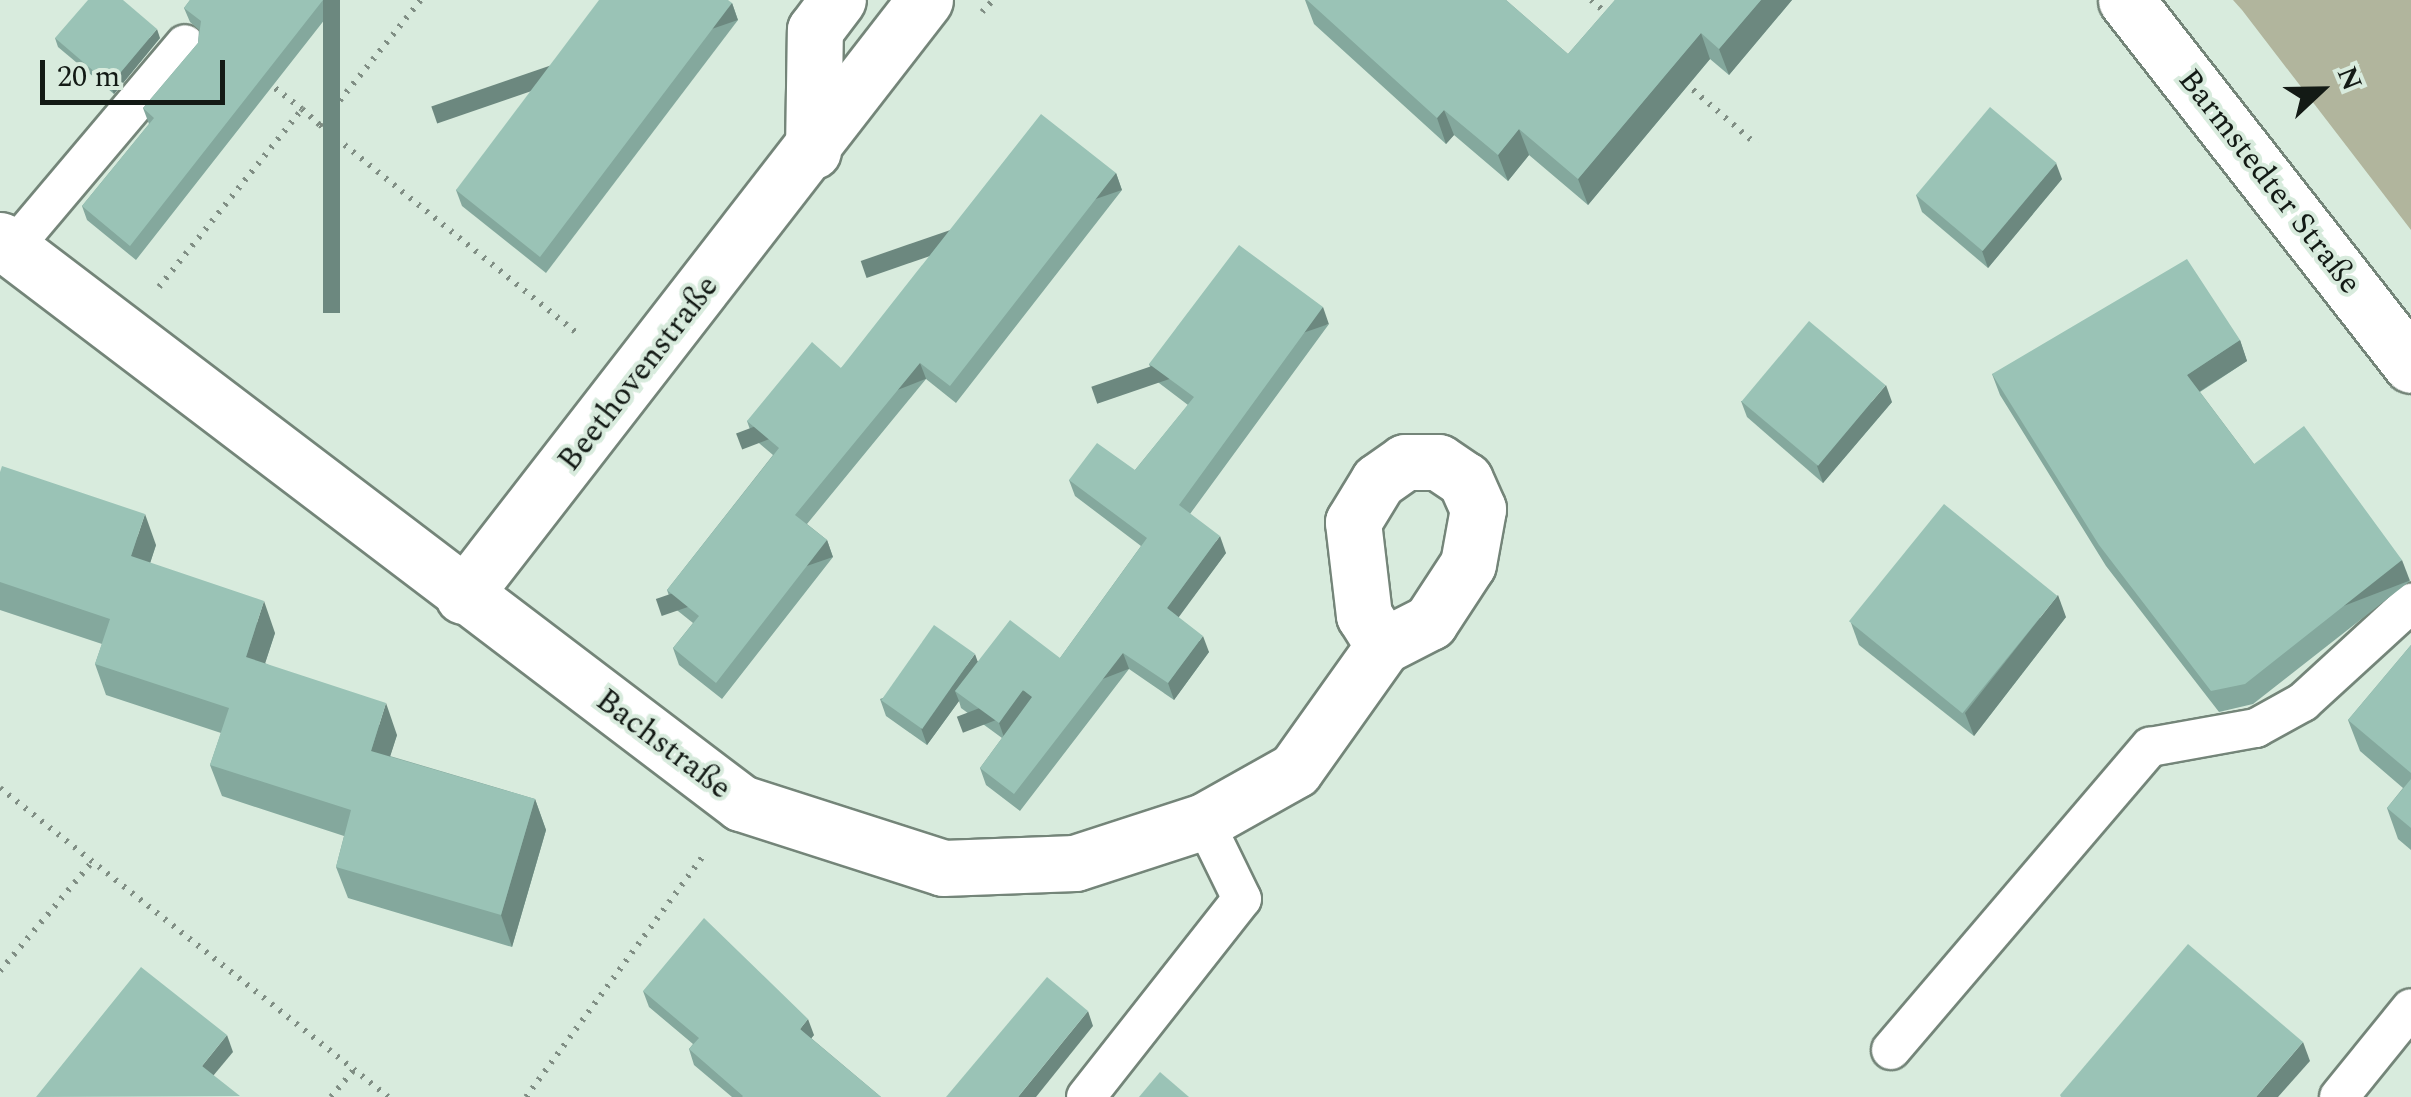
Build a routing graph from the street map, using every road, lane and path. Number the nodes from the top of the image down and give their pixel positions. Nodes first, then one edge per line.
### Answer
1 (421, 0) edge
2 (838, 0) edge
3 (926, 0) edge
4 (1591, 0) edge
5 (2126, 0) edge
6 (1621, 26) edge
7 (185, 44) dead end
8 (258, 74) edge
9 (1681, 79) edge
10 (302, 109) junction
11 (320, 125) junction
12 (1756, 144) dead end
13 (813, 151) junction
14 (6, 245) edge
15 (576, 332) dead end
16 (121, 334) junction
17 (2411, 365) edge
18 (463, 596) junction
19 (2411, 603) edge
20 (1382, 646) dead end
21 (0, 788) edge
22 (741, 803) junction
23 (1204, 821) junction
24 (92, 862) junction
25 (0, 971) edge
26 (2411, 1008) edge
27 (1891, 1050) dead end
28 (354, 1070) junction
29 (330, 1097) edge
30 (388, 1097) edge
31 (526, 1097) edge
32 (1086, 1097) edge
33 (2338, 1097) edge

1 - 11 path
2 - 13 street
3 - 13 street, Beethovenstraße
4 - 6 path
5 - 17 street, Barmstedter Straße
7 - 14 lane
8 - 10 path
9 - 12 path
10 - 11 path
10 - 16 path
11 - 15 path
13 - 18 street, Beethovenstraße
14 - 16 street, Bachstraße
16 - 18 street, Bachstraße
18 - 22 street, Bachstraße
19 - 27 lane
20 - 23 street, Bachstraße
21 - 24 path
22 - 23 street, Bachstraße
22 - 31 path
23 - 32 lane
24 - 25 path
24 - 28 path
26 - 33 lane
28 - 29 path
28 - 30 path

